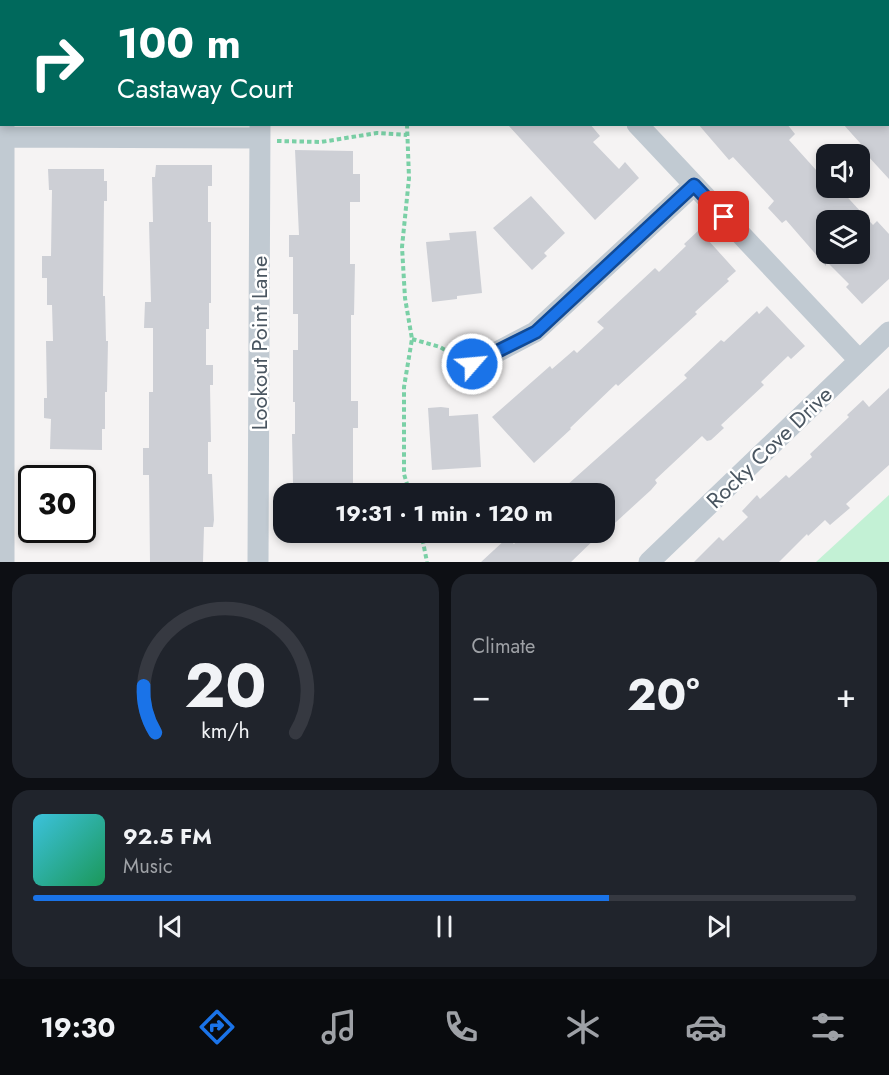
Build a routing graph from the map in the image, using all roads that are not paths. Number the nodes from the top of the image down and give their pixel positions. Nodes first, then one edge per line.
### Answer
1 (639, 126) edge
2 (260, 131) edge
3 (2, 133) edge
4 (694, 185) junction
5 (889, 332) edge
6 (860, 360) junction
7 (472, 364) road end
8 (4, 562) edge
9 (258, 562) edge
10 (649, 562) edge

1 - 4 street
2 - 3 street
2 - 9 street, Lookout Point Lane
3 - 8 street
4 - 6 street
4 - 7 street
5 - 6 street, Rocky Cove Drive
6 - 10 street, Rocky Cove Drive

